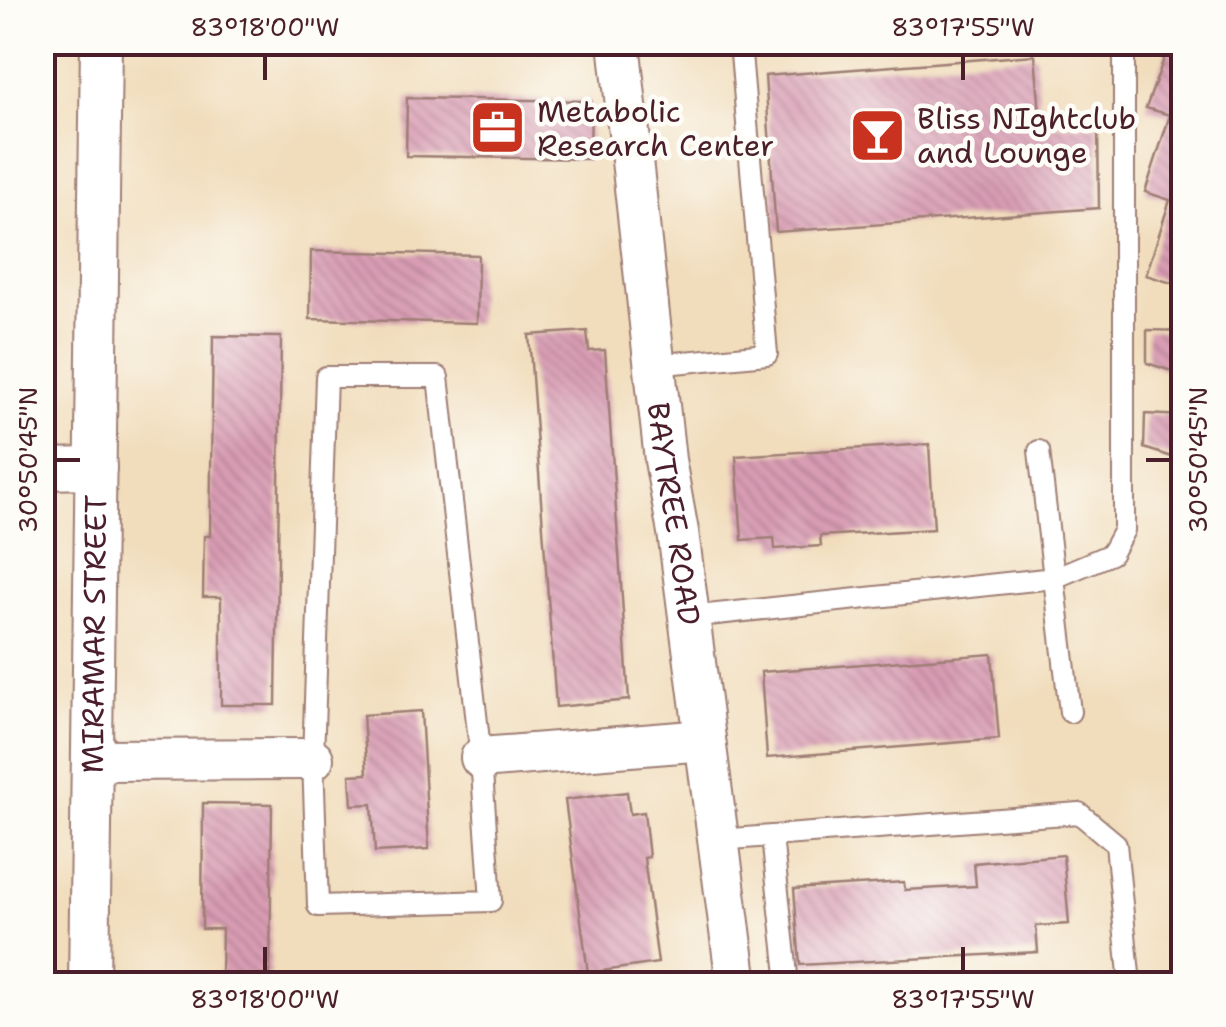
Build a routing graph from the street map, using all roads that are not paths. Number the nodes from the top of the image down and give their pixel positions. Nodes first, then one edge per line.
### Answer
1 (101, 42) edge
2 (619, 42) edge
3 (740, 42) edge
4 (1124, 42) edge
5 (654, 365) junction
6 (1040, 451) dead end
7 (96, 468) junction
8 (42, 469) edge
9 (1054, 578) junction
10 (689, 617) junction
11 (1070, 712) dead end
12 (705, 740) junction
13 (482, 758) junction
14 (313, 759) junction
15 (93, 760) junction
16 (772, 837) junction
17 (718, 840) junction
18 (89, 984) edge
19 (737, 984) edge
20 (788, 984) edge
21 (1130, 984) edge

1 - 7 street, MIRAMAR STREET
2 - 5 street, BAYTREE ROAD
3 - 5 lane
4 - 9 lane
5 - 10 street, BAYTREE ROAD
6 - 9 lane
7 - 8 street
7 - 15 street, MIRAMAR STREET
9 - 10 lane
9 - 11 lane
10 - 12 street, BAYTREE ROAD
12 - 13 street
12 - 17 street, BAYTREE ROAD
13 - 14 lane
13 - 14 lane
14 - 15 street
15 - 18 street, MIRAMAR STREET
16 - 17 lane
16 - 20 lane
16 - 21 lane
17 - 19 street, BAYTREE ROAD

